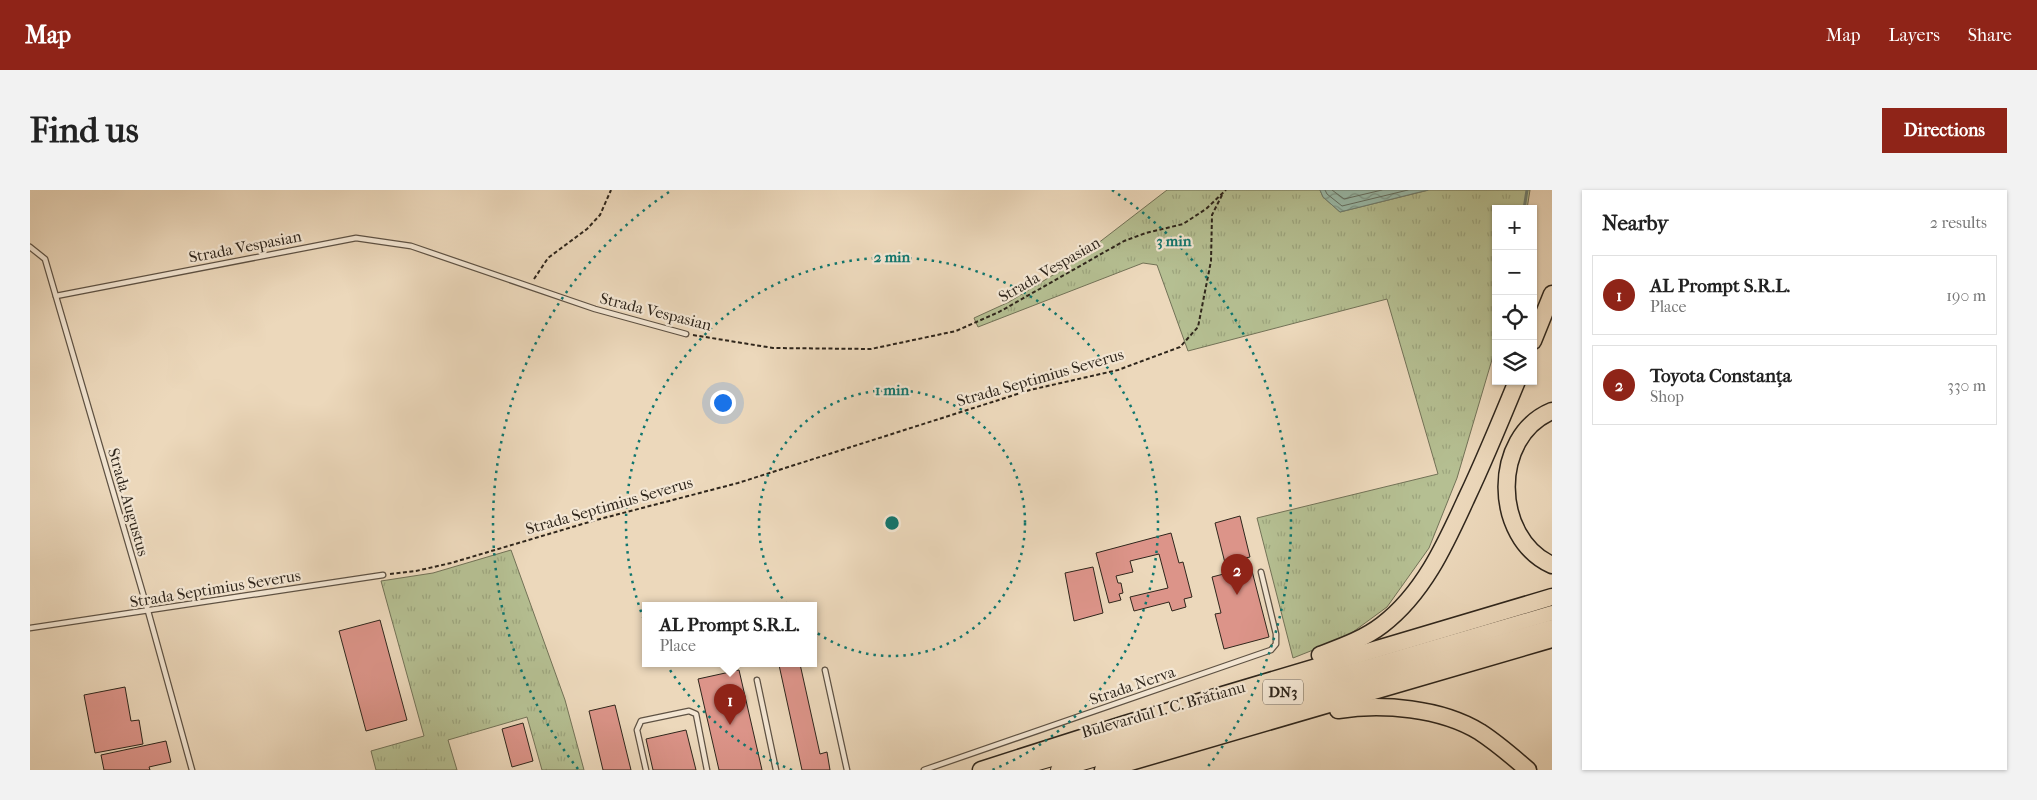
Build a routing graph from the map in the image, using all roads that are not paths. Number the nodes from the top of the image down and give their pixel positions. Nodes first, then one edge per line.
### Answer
1 (30, 247) edge
2 (1552, 294) edge
3 (56, 296) junction
4 (686, 334) road end
5 (1533, 340) edge
6 (1515, 385) edge
7 (1552, 411) edge
8 (1552, 565) edge
9 (1261, 572) dead end
10 (383, 574) road end
11 (1552, 597) edge
12 (148, 611) junction
13 (1552, 613) edge
14 (1552, 626) edge
15 (30, 628) edge
16 (1552, 639) edge
17 (825, 670) dead end
18 (757, 680) dead end
19 (1267, 723) junction
20 (1125, 724) junction
21 (192, 770) edge
22 (646, 770) edge
23 (707, 770) edge
24 (776, 770) edge
25 (847, 770) edge
26 (924, 770) edge
27 (981, 770) edge
28 (1014, 770) edge
29 (1058, 770) edge
30 (1103, 770) edge
31 (1528, 770) edge

1 - 3 lane, Strada Augustus
2 - 5 highway
3 - 4 lane, Strada Vespasian
3 - 12 lane, Strada Augustus
6 - 20 highway
7 - 8 highway
9 - 26 lane, Strada Nerva
10 - 12 lane, Strada Septimius Severus
11 - 20 highway
12 - 15 lane, Strada Septimius Severus
12 - 21 lane, Strada Augustus
13 - 28 main road, Bulevardul I. C. Brătianu / DN3
14 - 29 main road, Bulevardul I. C. Brătianu / DN3
16 - 19 highway
17 - 25 lane
18 - 24 lane
19 - 30 highway
19 - 31 highway
20 - 27 highway
22 - 23 lane

